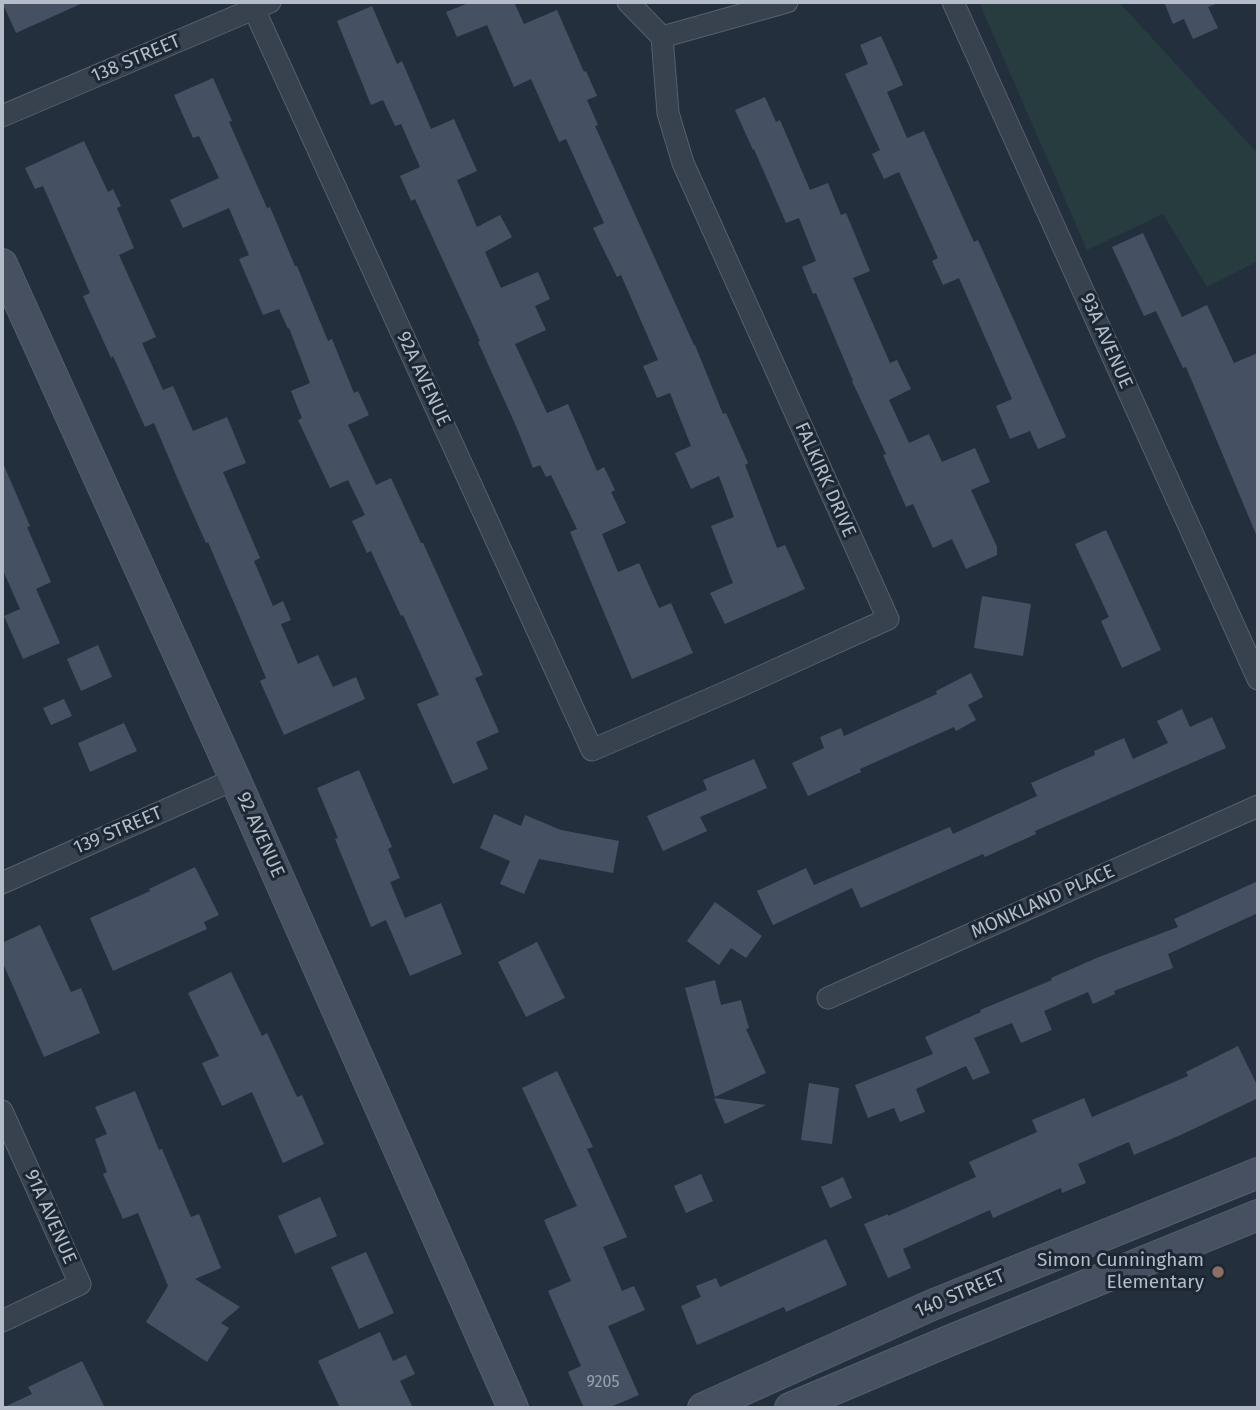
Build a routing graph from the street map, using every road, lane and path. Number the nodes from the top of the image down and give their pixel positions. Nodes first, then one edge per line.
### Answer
1 (628, 2) edge
2 (787, 2) edge
3 (953, 2) edge
4 (262, 5) edge
5 (662, 37) junction
6 (2, 116) edge
7 (2, 264) edge
8 (1258, 679) edge
9 (592, 750) joint
10 (235, 779) junction
11 (1258, 806) edge
12 (2, 883) edge
13 (828, 998) dead end
14 (2, 1111) edge
15 (1258, 1173) edge
16 (1258, 1215) edge
17 (2, 1321) edge
18 (513, 1408) edge
19 (704, 1408) edge
20 (790, 1408) edge

1 - 5 street
2 - 5 street
3 - 8 street, 93A AVENUE
4 - 6 street, 138 STREET
4 - 9 street, 92A AVENUE
5 - 9 street, FALKIRK DRIVE
7 - 10 main road, 92 AVENUE
10 - 12 street, 139 STREET
10 - 18 main road, 92 AVENUE
11 - 13 street, MONKLAND PLACE
14 - 17 street, 91A AVENUE
15 - 19 main road, 140 STREET
16 - 20 main road, 140 STREET

